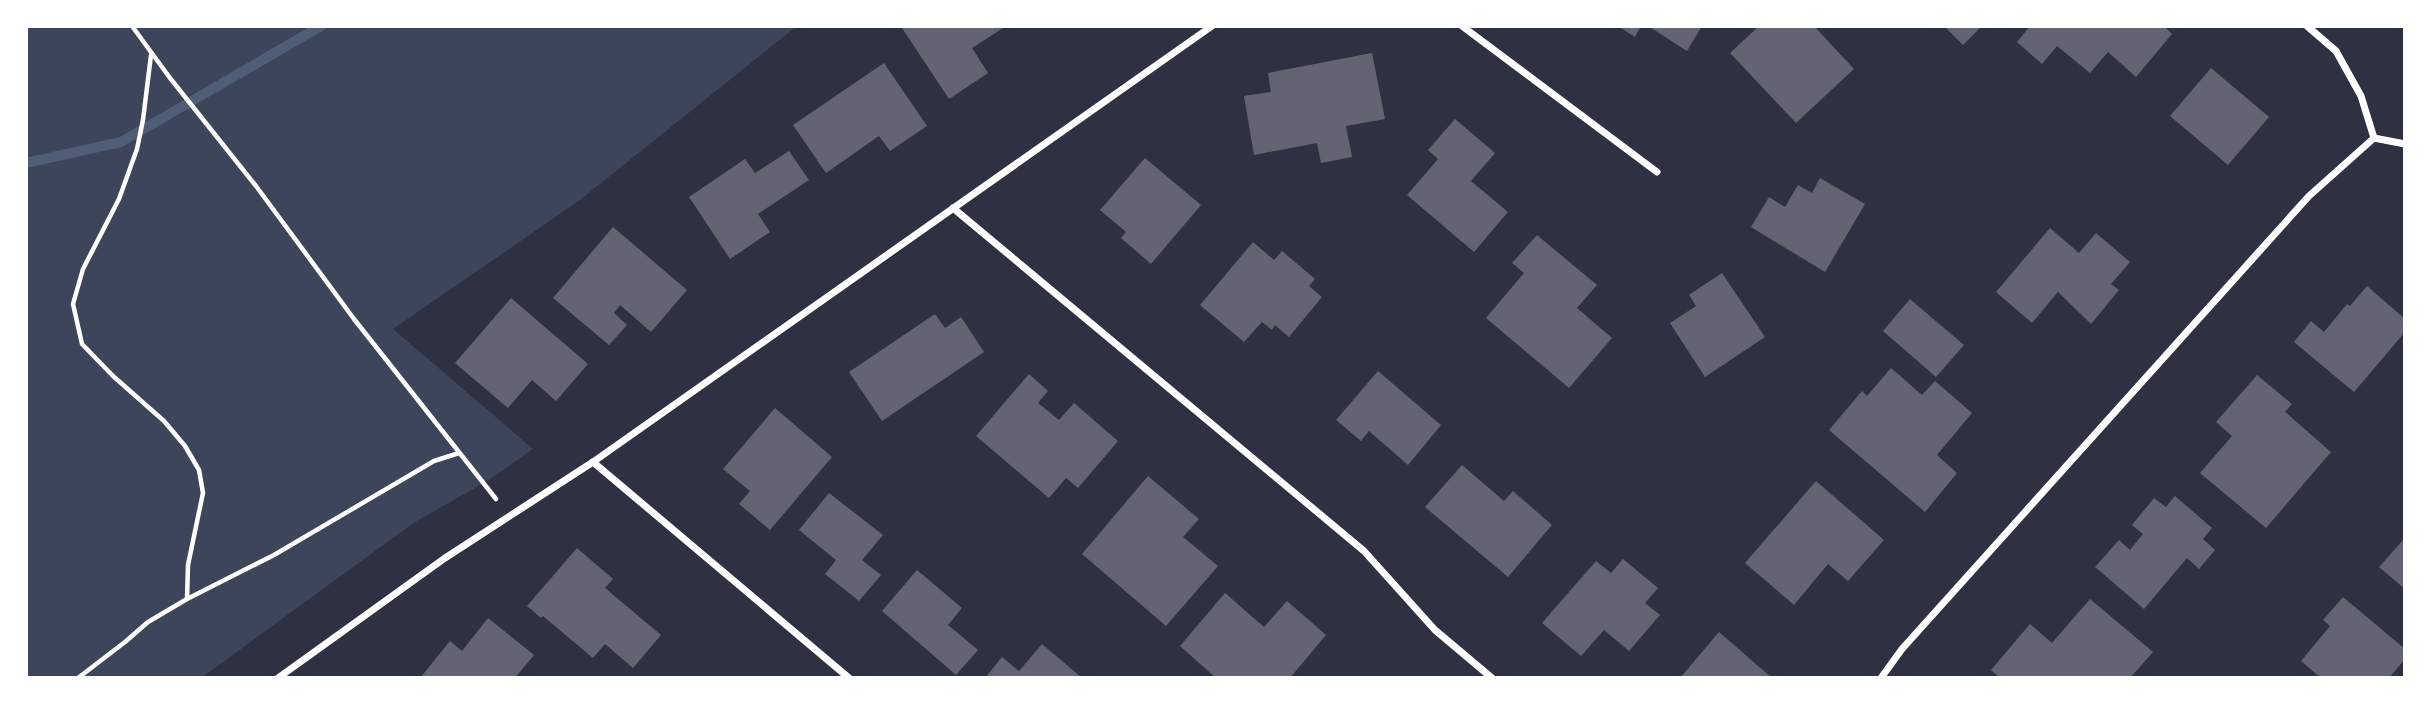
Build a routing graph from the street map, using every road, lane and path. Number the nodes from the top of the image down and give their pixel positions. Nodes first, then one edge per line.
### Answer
1 (1212, 26) edge
2 (1462, 26) edge
3 (2307, 26) edge
4 (134, 27) edge
5 (151, 54) junction
6 (2374, 138) junction
7 (2405, 144) edge
8 (1657, 172) dead end
9 (953, 208) junction
10 (458, 453) junction
11 (593, 462) junction
12 (510, 516) junction
13 (187, 598) junction
14 (78, 678) edge
15 (278, 678) edge
16 (849, 678) edge
17 (1492, 678) edge
18 (1881, 678) edge

1 - 9 street
2 - 8 street
3 - 6 street
4 - 5 path
5 - 10 path
5 - 13 path
6 - 7 street
6 - 18 street
9 - 11 street
9 - 17 street
10 - 12 path
10 - 13 path
11 - 12 street
11 - 16 street
12 - 15 street
13 - 14 path

